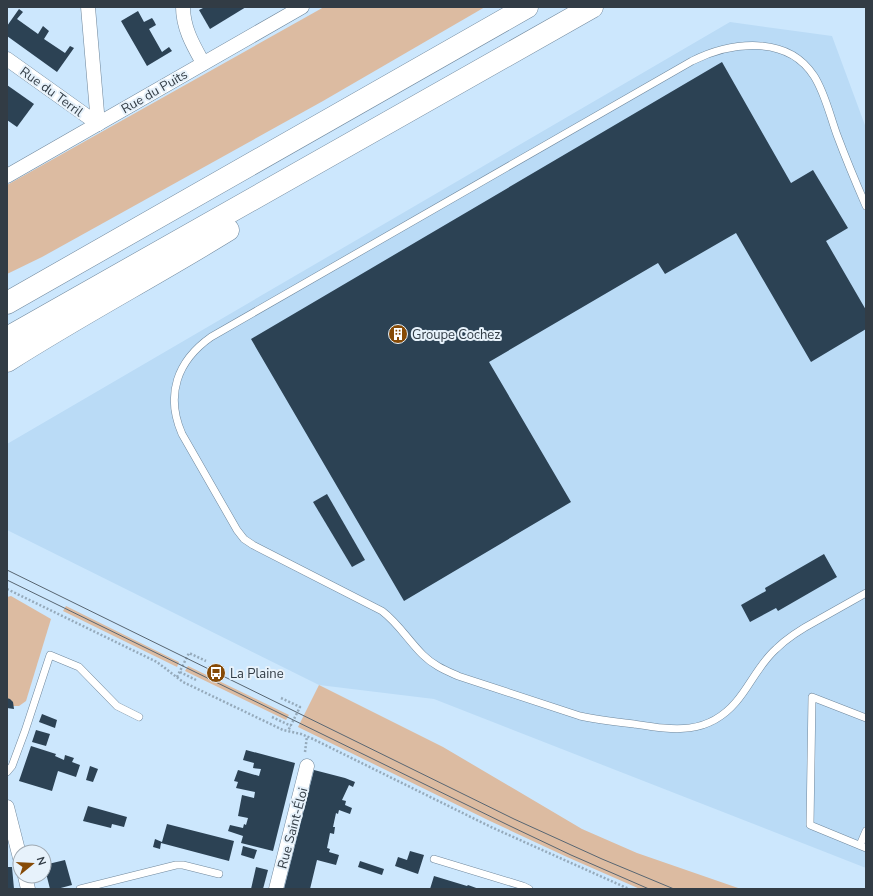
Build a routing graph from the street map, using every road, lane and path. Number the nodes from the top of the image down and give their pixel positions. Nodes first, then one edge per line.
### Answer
1 (88, 7) edge
2 (183, 7) edge
3 (302, 7) edge
4 (527, 7) edge
5 (592, 7) edge
6 (7, 59) edge
7 (203, 63) junction
8 (98, 124) junction
9 (7, 176) edge
10 (252, 200) junction
11 (866, 206) edge
12 (7, 303) edge
13 (7, 338) edge
14 (7, 361) edge
15 (7, 589) edge
16 (866, 592) edge
17 (206, 661) dead end
18 (180, 672) junction
19 (177, 677) junction
20 (196, 680) dead end
21 (281, 698) dead end
22 (138, 717) dead end
23 (272, 717) dead end
24 (866, 718) edge
25 (291, 726) junction
26 (288, 731) junction
27 (307, 766) dead end
28 (7, 772) edge
29 (7, 807) edge
30 (866, 831) edge
31 (16, 844) edge
32 (863, 847) edge
33 (434, 859) dead end
34 (220, 874) dead end
35 (80, 889) edge
36 (276, 889) edge
37 (529, 889) edge
38 (629, 889) edge

1 - 8 street
2 - 7 street
3 - 7 street, Rue du Puits
4 - 12 highway
5 - 10 highway
6 - 8 street, Rue du Terril
7 - 8 street, Rue du Puits
8 - 9 street, Rue du Puits
10 - 13 highway
10 - 14 highway
11 - 16 lane
15 - 19 path
17 - 18 path
18 - 19 path
18 - 20 path
19 - 26 path
21 - 25 path
22 - 28 lane
23 - 25 path
24 - 32 lane
25 - 26 path
26 - 38 path
27 - 36 street, Rue Saint-Éloi
29 - 31 street
30 - 32 lane
33 - 37 lane
34 - 35 lane

